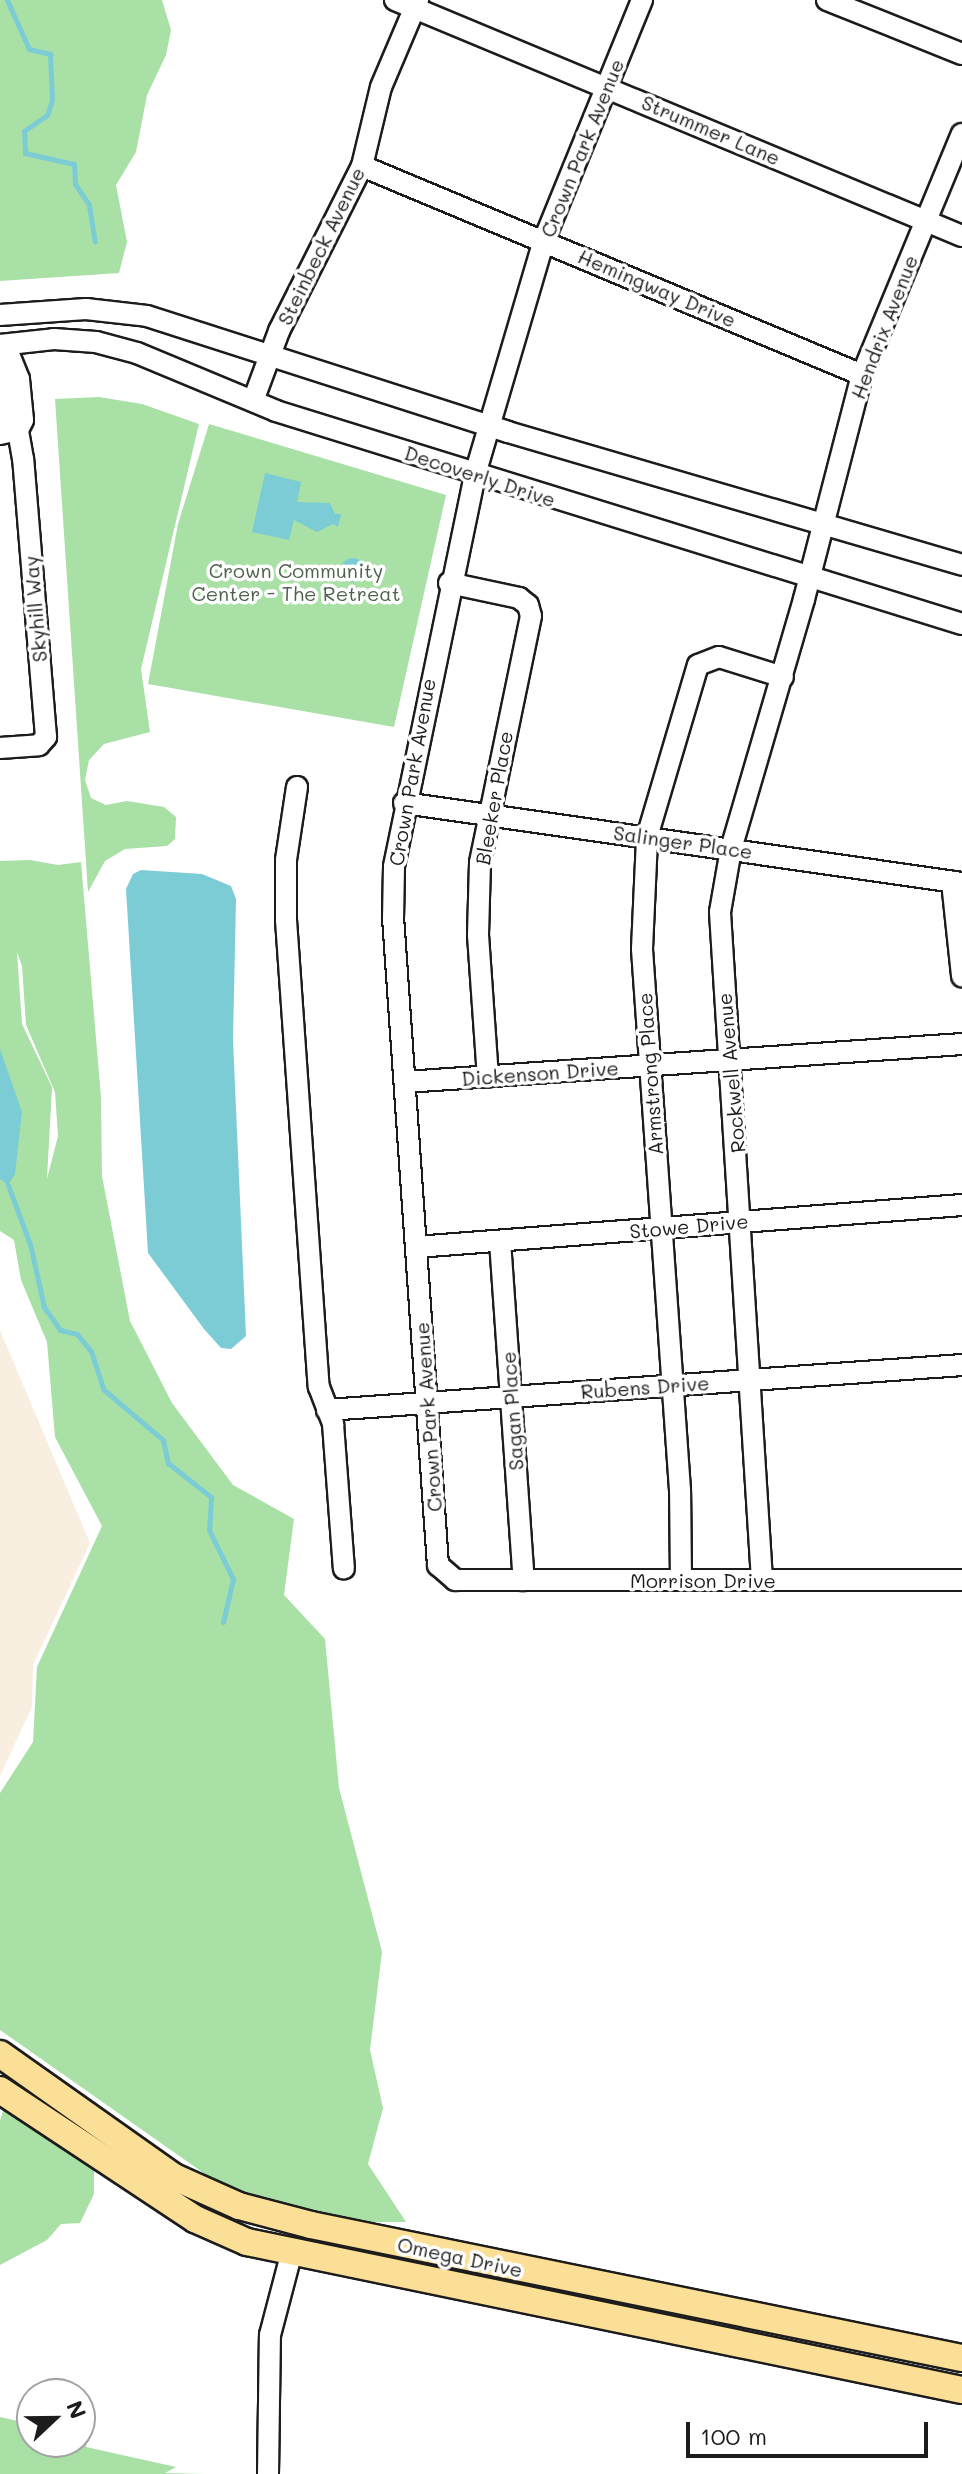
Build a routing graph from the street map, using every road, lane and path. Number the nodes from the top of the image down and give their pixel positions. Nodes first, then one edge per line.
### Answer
1 (395, 0) edge
2 (642, 0) edge
3 (827, 0) edge
4 (417, 4) edge
5 (962, 54) edge
6 (606, 87) junction
7 (962, 134) edge
8 (362, 166) junction
9 (926, 221) junction
10 (962, 236) edge
11 (544, 240) junction
12 (1, 315) edge
13 (5, 350) edge
14 (269, 357) junction
15 (862, 375) junction
16 (253, 401) junction
17 (489, 426) junction
18 (9, 432) edge
19 (475, 475) junction
20 (821, 525) junction
21 (962, 565) edge
22 (809, 579) junction
23 (449, 583) junction
24 (962, 624) edge
25 (783, 677) junction
26 (0, 748) edge
27 (297, 787) dead end
28 (404, 803) junction
29 (488, 814) junction
30 (647, 837) junction
31 (731, 849) junction
32 (957, 882) edge
33 (962, 976) edge
34 (962, 1044) edge
35 (730, 1060) junction
36 (650, 1065) junction
37 (488, 1077) junction
38 (405, 1082) junction
39 (962, 1205) edge
40 (742, 1222) junction
41 (661, 1228) junction
42 (500, 1241) junction
43 (416, 1247) junction
44 (962, 1365) edge
45 (752, 1379) junction
46 (672, 1385) junction
47 (510, 1397) junction
48 (427, 1403) junction
49 (327, 1410) junction
50 (344, 1569) dead end
51 (444, 1575) joint
52 (524, 1580) junction
53 (681, 1580) junction
54 (762, 1580) junction
55 (962, 1580) edge
56 (0, 2054) edge
57 (0, 2090) edge
58 (291, 2255) junction
59 (962, 2358) edge
60 (962, 2390) edge
61 (268, 2474) edge

1 - 4 street, Strummer Lane
2 - 6 street, Crown Park Avenue
3 - 5 street
4 - 6 street, Strummer Lane
4 - 8 street, Steinbeck Avenue
6 - 9 street, Strummer Lane
6 - 11 street, Crown Park Avenue
7 - 9 street, Hendrix Avenue
8 - 11 street, Hemingway Drive
8 - 14 street, Steinbeck Avenue
9 - 10 street, Strummer Lane
9 - 15 street, Hendrix Avenue
11 - 15 street, Hemingway Drive
11 - 17 street, Crown Park Avenue
12 - 13 street, Skyhill Way
12 - 14 street
13 - 16 street, Decoverly Drive
13 - 18 street, Skyhill Way
14 - 16 street, Steinbeck Avenue
14 - 17 street
15 - 20 street, Hendrix Avenue
16 - 19 street, Decoverly Drive
17 - 19 street, Crown Park Avenue
17 - 20 street
18 - 26 street, Skyhill Way
19 - 22 street, Decoverly Drive
19 - 23 street, Crown Park Avenue
20 - 21 street
20 - 22 street, Hendrix Avenue
22 - 24 street, Decoverly Drive
22 - 25 street, Rockwell Avenue
23 - 28 street, Crown Park Avenue
23 - 29 street, Bleeker Place
25 - 30 street, Armstrong Place
25 - 31 street, Rockwell Avenue
27 - 49 street
28 - 29 street, Salinger Place
28 - 38 street, Crown Park Avenue
29 - 30 street, Salinger Place
29 - 37 street, Bleeker Place
30 - 31 street, Salinger Place
30 - 36 street, Armstrong Place
31 - 32 street, Salinger Place
31 - 35 street, Rockwell Avenue
32 - 33 street
34 - 35 street, Dickenson Drive
35 - 36 street, Dickenson Drive
35 - 40 street, Rockwell Avenue
36 - 37 street, Dickenson Drive
36 - 41 street, Armstrong Place
37 - 38 street, Dickenson Drive
38 - 43 street, Crown Park Avenue
39 - 40 street, Stowe Drive
40 - 41 street, Stowe Drive
40 - 45 street, Rockwell Avenue
41 - 42 street, Stowe Drive
41 - 46 street, Armstrong Place
42 - 43 street, Stowe Drive
42 - 47 street, Sagan Place
43 - 48 street, Crown Park Avenue
44 - 45 street, Rubens Drive
45 - 46 street, Rubens Drive
45 - 54 street, Rockwell Avenue
46 - 47 street, Rubens Drive
46 - 53 street, Armstrong Place
47 - 48 street, Rubens Drive
47 - 52 street, Sagan Place
48 - 49 street, Rubens Drive
48 - 51 street, Crown Park Avenue
49 - 50 street
51 - 52 street, Morrison Drive
52 - 53 street, Morrison Drive
53 - 54 street, Morrison Drive
54 - 55 street, Morrison Drive
56 - 59 main road, Omega Drive
57 - 58 main road, Omega Drive
58 - 60 main road, Omega Drive
58 - 61 street

